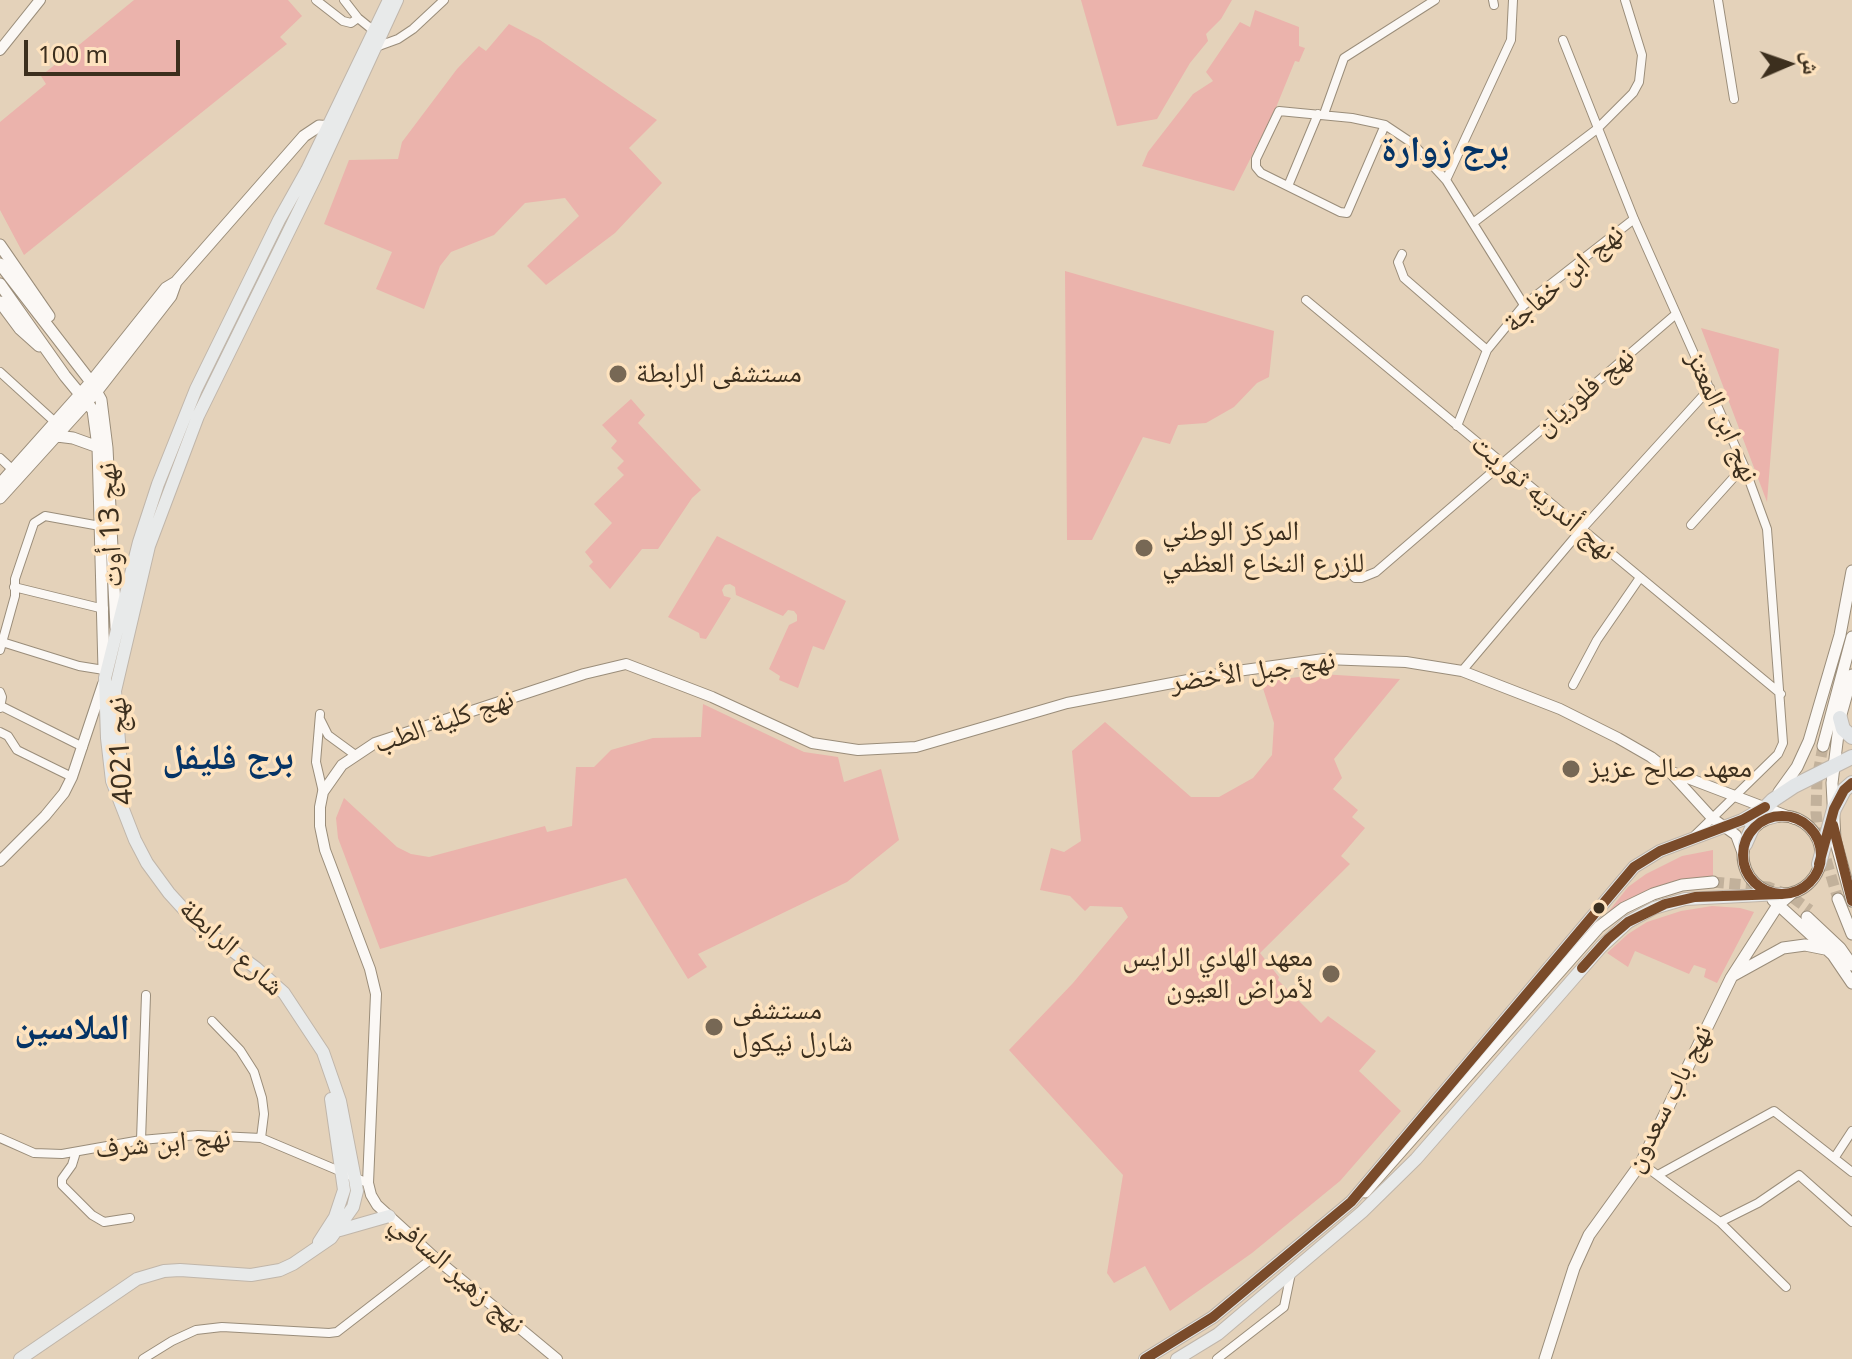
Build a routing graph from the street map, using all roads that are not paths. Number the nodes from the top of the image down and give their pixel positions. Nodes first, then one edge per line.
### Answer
1 (40, 0) edge
2 (316, 0) edge
3 (344, 0) edge
4 (389, 0) edge
5 (397, 0) edge
6 (444, 0) edge
7 (1435, 0) edge
8 (1513, 0) edge
9 (1625, 0) edge
10 (1718, 0) edge
11 (358, 18) junction
12 (374, 31) junction
13 (1563, 40) dead end
14 (376, 47) junction
15 (0, 50) edge
16 (1734, 99) dead end
17 (1321, 114) junction
18 (1385, 125) junction
19 (334, 127) junction
20 (1597, 129) junction
21 (1446, 180) junction
22 (1288, 186) junction
23 (1634, 219) junction
24 (1473, 223) junction
25 (0, 245) edge
26 (1402, 254) dead end
27 (0, 264) edge
28 (0, 284) edge
29 (1306, 300) dead end
30 (0, 302) edge
31 (1524, 305) junction
32 (1676, 314) junction
33 (1487, 350) junction
34 (55, 360) junction
35 (77, 366) junction
36 (0, 372) edge
37 (94, 387) junction
38 (1710, 388) junction
39 (84, 398) junction
40 (55, 422) junction
41 (1457, 426) junction
42 (57, 436) junction
43 (98, 447) junction
44 (0, 458) edge
45 (1500, 463) junction
46 (1744, 466) junction
47 (16, 473) junction
48 (0, 484) edge
49 (0, 498) edge
50 (1691, 525) dead end
51 (100, 526) junction
52 (1581, 530) junction
53 (1346, 568) dead end
54 (1852, 571) edge
55 (1639, 579) junction
56 (14, 587) junction
57 (104, 609) junction
58 (116, 632) junction
59 (1852, 637) edge
60 (1, 646) edge
61 (1462, 671) junction
62 (105, 674) junction
63 (1852, 675) edge
64 (1573, 685) dead end
65 (0, 692) edge
66 (1781, 694) junction
67 (106, 698) junction
68 (1, 708) edge
69 (1840, 718) junction
70 (0, 732) edge
71 (1852, 737) edge
72 (1823, 746) tunnel mouth
73 (83, 747) junction
74 (916, 747) joint
75 (354, 754) junction
76 (1852, 757) edge
77 (1833, 767) junction
78 (1670, 772) junction
79 (72, 777) junction
80 (1852, 783) edge
81 (323, 792) junction
82 (1733, 795) junction
83 (1771, 808) junction
84 (1832, 815) junction
85 (126, 819) joint
86 (1754, 821) junction
87 (1718, 822) junction
88 (1819, 840) junction
89 (1744, 849) junction
90 (2, 857) edge
91 (1819, 864) joint
92 (1843, 874) junction
93 (1775, 894) junction
94 (1838, 899) tunnel mouth
95 (1852, 901) edge
96 (1852, 934) edge
97 (1852, 954) edge
98 (1833, 955) junction
99 (1852, 965) edge
100 (1731, 978) junction
101 (1852, 983) edge
102 (146, 995) dead end
103 (212, 1021) dead end
104 (1852, 1131) edge
105 (0, 1138) edge
106 (261, 1138) junction
107 (141, 1140) junction
108 (76, 1152) junction
109 (1835, 1157) junction
110 (1641, 1163) junction
111 (1852, 1172) edge
112 (1658, 1175) junction
113 (355, 1179) junction
114 (1351, 1202) junction
115 (1362, 1212) junction
116 (389, 1216) junction
117 (130, 1218) dead end
118 (1720, 1222) junction
119 (1852, 1222) edge
120 (337, 1231) junction
121 (315, 1248) junction
122 (434, 1257) junction
123 (1291, 1273) junction
124 (1786, 1287) dead end
125 (20, 1359) edge
126 (143, 1359) edge
127 (557, 1359) edge
128 (1143, 1359) edge
129 (1177, 1359) edge
130 (1217, 1359) edge
131 (1545, 1359) edge

1 - 15 street
2 - 11 street
3 - 11 street
4 - 12 main road
5 - 14 main road
6 - 14 street
7 - 17 street
8 - 21 street
9 - 20 street
10 - 16 street
11 - 12 street
12 - 19 main road
13 - 20 street, نهج ابن المعتز
14 - 19 main road
17 - 18 street
17 - 22 street
17 - 22 street
18 - 21 street
18 - 22 street
19 - 37 main road
19 - 58 main road, نهج 4021
19 - 67 main road, نهج 4021
20 - 23 street, نهج ابن المعتز
20 - 24 street
21 - 24 street
23 - 31 street, نهج ابن خفاجة
23 - 32 street, نهج ابن المعتز
24 - 31 street
25 - 35 main road
26 - 33 street
27 - 35 main road
28 - 34 main road
29 - 41 street, نهج أندريه ثوريت
30 - 34 main road
31 - 33 street, نهج ابن خفاجة
32 - 38 street, نهج ابن المعتز
32 - 45 street, نهج فلوريان
33 - 41 street, نهج ابن خفاجة
34 - 39 main road, نهج 13 أوت
35 - 37 main road, نهج 13 أوت
36 - 40 street
37 - 39 main road
37 - 58 main road, نهج 13 أوت
38 - 46 street, نهج ابن المعتز
38 - 52 street
39 - 40 main road
39 - 42 main road
39 - 43 main road, نهج 13 أوت
40 - 47 main road
41 - 45 street, نهج أندريه ثوريت
42 - 43 main road
42 - 47 main road
43 - 51 main road, نهج 13 أوت
44 - 47 street
45 - 52 street, نهج أندريه ثوريت
45 - 53 street, نهج فلوريان
46 - 50 street
46 - 66 street, نهج ابن المعتز
47 - 48 main road
47 - 49 main road
51 - 56 street
51 - 57 main road, نهج 13 أوت
52 - 55 street, نهج أندريه ثوريت
52 - 61 street
54 - 83 main road
55 - 64 street
55 - 66 street, نهج أندريه ثوريت
56 - 57 street
56 - 60 street
57 - 62 main road, نهج 13 أوت
58 - 62 main road, نهج 4021
58 - 67 main road, نهج 13 أوت
59 - 72 main road
60 - 62 street
61 - 74 street, نهج جبل الأخضر
61 - 78 street, نهج جبل الأخضر
62 - 67 main road, نهج 4021
63 - 69 main road
65 - 68 street
66 - 82 street, نهج ابن المعتز
67 - 73 street
67 - 85 main road, نهج 4021
68 - 73 street
69 - 71 highway
69 - 77 main road
70 - 79 street
73 - 79 street
74 - 75 street, نهج كلية الطب
75 - 81 street, نهج كلية الطب
75 - 81 street
76 - 77 highway
77 - 83 highway
77 - 84 main road
78 - 82 street, نهج جبل الأخضر
78 - 87 street, نهج جبل الأخضر
79 - 90 street
80 - 84 highway
81 - 113 street
82 - 83 street, نهج جبل الأخضر
82 - 87 street, نهج ابن المعتز
83 - 86 highway
83 - 87 main road
83 - 88 main road
83 - 89 main road
84 - 88 highway
84 - 92 main road
85 - 113 main road, شارع الرابطة
86 - 87 main road
86 - 89 highway
87 - 89 street, نهج جبل الأخضر
87 - 114 main road
88 - 91 highway
88 - 92 main road
89 - 93 main road
91 - 93 main road
92 - 95 main road
93 - 98 main road
93 - 100 main road, نهج باب سعدون
93 - 115 main road
94 - 96 main road
97 - 99 main road
98 - 100 main road
98 - 101 main road
100 - 110 main road, نهج باب سعدون
102 - 107 street
103 - 106 street
104 - 109 street
105 - 108 street, نهج ابن شرف
106 - 107 street, نهج ابن شرف
106 - 113 street, نهج ابن شرف
107 - 108 street, نهج ابن شرف
108 - 117 street
109 - 111 street
109 - 112 street
110 - 112 street
110 - 131 main road, نهج باب سعدون
112 - 118 street
113 - 116 street, نهج زهير السافي
113 - 120 main road
113 - 121 main road
114 - 115 main road
114 - 128 main road
115 - 123 main road
116 - 120 main road
116 - 122 street, نهج زهير السافي
118 - 119 street
118 - 124 street
120 - 121 main road
121 - 125 main road
122 - 126 street
122 - 127 street, نهج زهير السافي
123 - 129 main road
123 - 130 street

